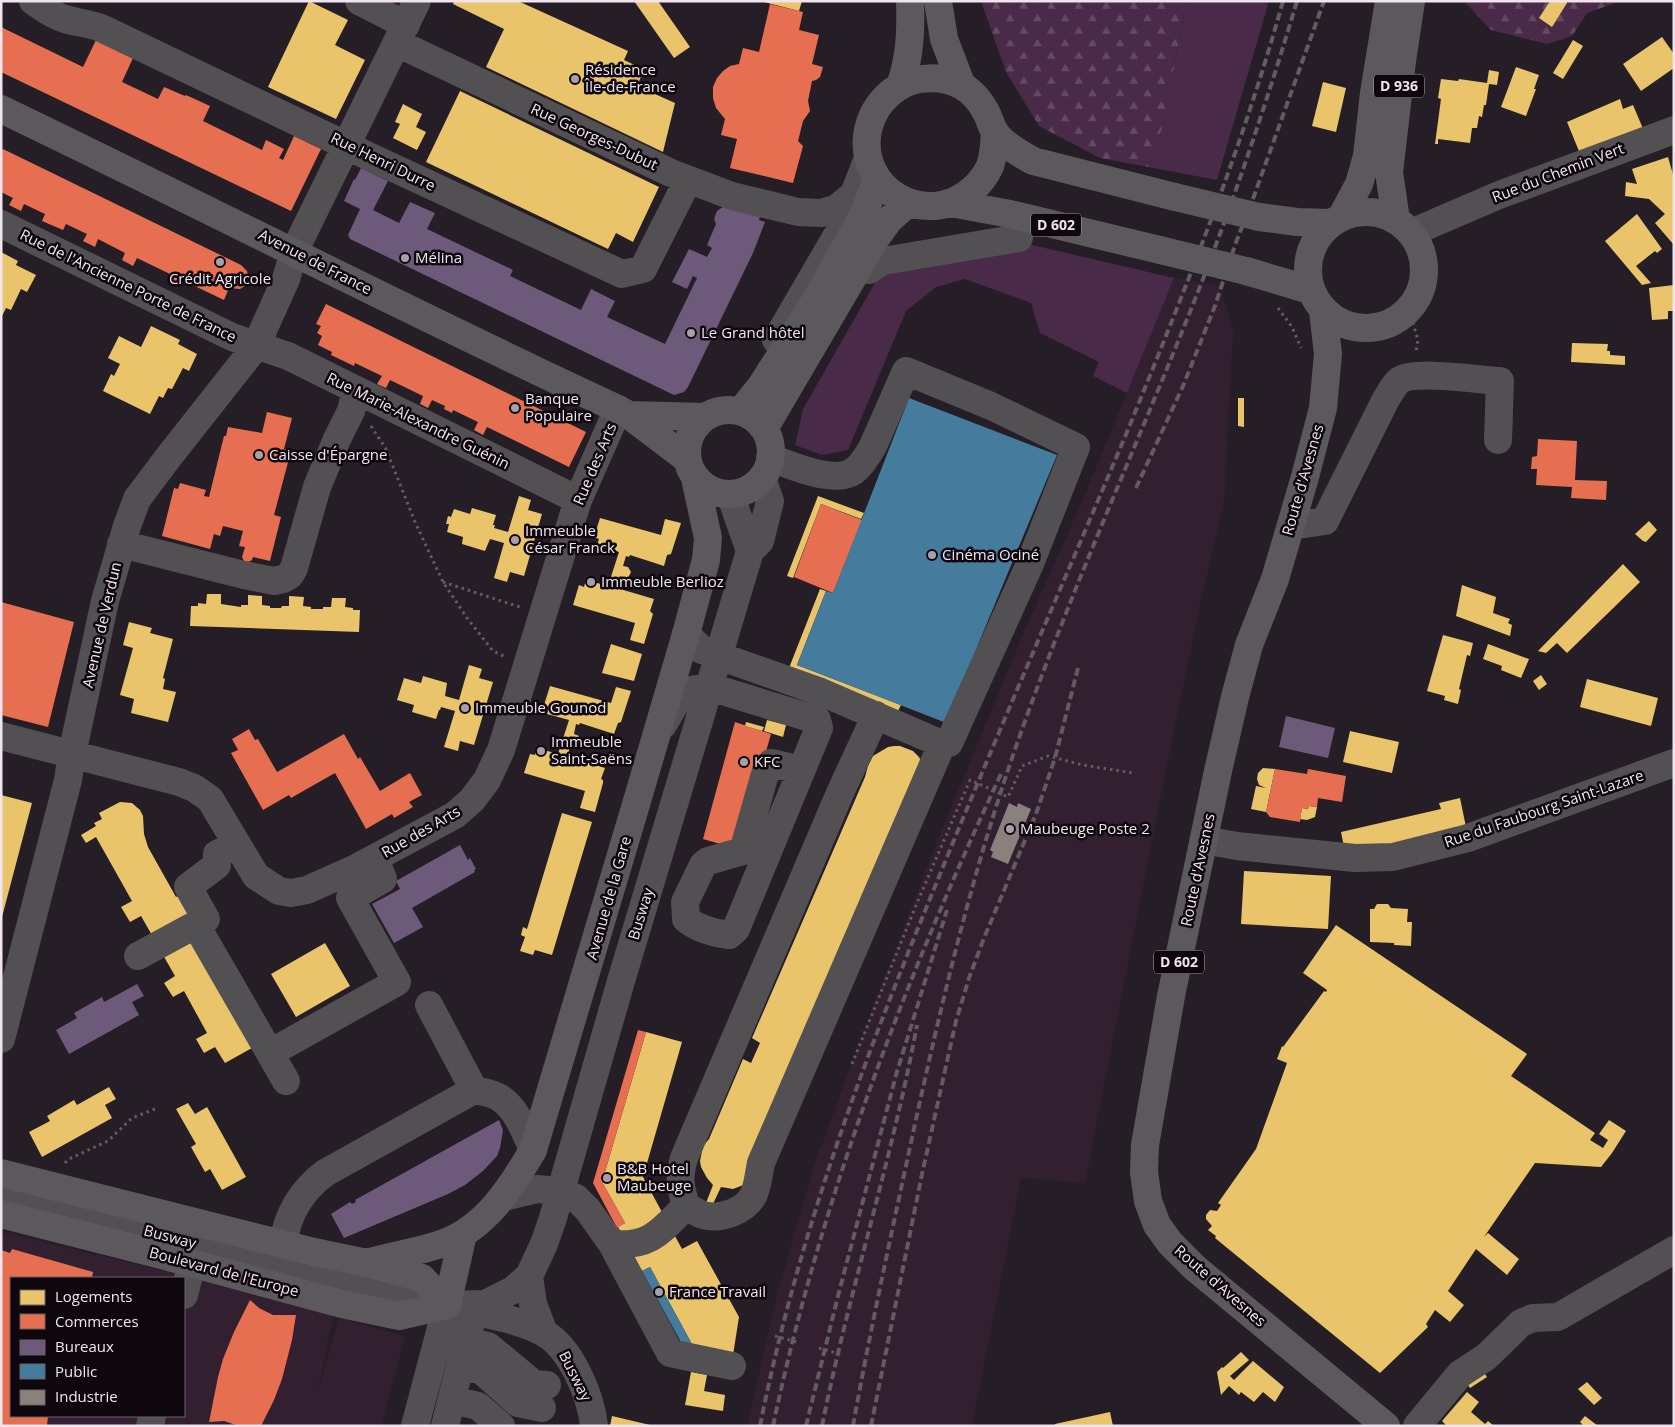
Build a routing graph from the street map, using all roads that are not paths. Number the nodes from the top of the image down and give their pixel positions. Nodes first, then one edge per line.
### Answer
1 (33, 1) edge
2 (359, 1) edge
3 (910, 1) edge
4 (938, 1) edge
5 (1389, 1) edge
6 (1400, 1) edge
7 (1411, 1) edge
8 (407, 23) edge
9 (900, 86) junction
10 (962, 86) junction
11 (1, 109) edge
12 (1674, 130) edge
13 (995, 132) junction
14 (347, 145) junction
15 (1367, 156) junction
16 (872, 177) junction
17 (688, 180) junction
18 (951, 203) junction
19 (916, 205) junction
20 (1336, 220) junction
21 (1, 224) edge
22 (1404, 226) junction
23 (1020, 238) dead end
24 (294, 252) junction
25 (869, 270) junction
26 (1317, 300) junction
27 (1358, 329) junction
28 (256, 346) junction
29 (354, 401) junction
30 (1323, 408) junction
31 (737, 410) junction
32 (624, 412) junction
33 (705, 417) junction
34 (1498, 440) dead end
35 (767, 451) junction
36 (691, 468) junction
37 (730, 494) junction
38 (578, 500) junction
39 (1291, 526) junction
40 (708, 538) junction
41 (121, 544) junction
42 (750, 551) junction
43 (686, 634) junction
44 (719, 657) junction
45 (710, 687) junction
46 (828, 696) junction
47 (876, 715) junction
48 (817, 720) junction
49 (657, 735) junction
50 (1, 736) edge
51 (942, 744) junction
52 (72, 754) junction
53 (1674, 763) edge
54 (801, 770) junction
55 (1204, 840) junction
56 (237, 844) junction
57 (375, 858) junction
58 (196, 925) junction
59 (728, 935) junction
60 (777, 942) junction
61 (138, 956) dead end
62 (6, 1004) edge
63 (428, 1005) dead end
64 (1, 1039) edge
65 (270, 1053) junction
66 (286, 1081) dead end
67 (474, 1090) junction
68 (533, 1150) junction
69 (1, 1173) edge
70 (561, 1191) junction
71 (1, 1194) edge
72 (503, 1197) junction
73 (686, 1206) junction
74 (1, 1214) edge
75 (463, 1234) junction
76 (283, 1244) junction
77 (612, 1244) junction
78 (1674, 1250) edge
79 (373, 1261) junction
80 (192, 1263) junction
81 (529, 1276) junction
82 (340, 1281) junction
83 (185, 1290) edge
84 (447, 1305) junction
85 (544, 1333) junction
86 (467, 1341) junction
87 (569, 1359) junction
88 (732, 1366) dead end
89 (460, 1367) junction
90 (452, 1400) junction
91 (543, 1406) edge
92 (415, 1426) edge
93 (445, 1426) edge
94 (500, 1426) edge
95 (594, 1426) edge
96 (1386, 1426) edge
97 (1417, 1426) edge

1 - 14 street, Rue Henri Durre
2 - 8 street, Rue Georges-Dubut
3 - 9 main road
4 - 10 main road
5 - 15 main road, D 936
6 - 15 street
7 - 22 main road, D 936
8 - 14 street, Avenue de Verdun
8 - 17 street, Rue Georges-Dubut
9 - 10 main road
9 - 16 main road
10 - 13 main road
11 - 24 main road, Avenue de France
12 - 22 street, Rue du Chemin Vert
13 - 18 main road
13 - 20 main road, bridge
14 - 17 street, Rue Henri Durre
14 - 24 street, Avenue de Verdun
15 - 20 main road, D 936
16 - 17 street, Rue Georges-Dubut
16 - 19 main road
16 - 31 main road
18 - 19 main road
18 - 26 main road, D 602, bridge
19 - 25 street
19 - 35 main road
20 - 22 main road
20 - 26 main road
21 - 28 street, Rue de l'Ancienne Porte de France
22 - 27 main road
23 - 25 street
24 - 28 street, Avenue de Verdun
24 - 32 main road, Avenue de France
25 - 35 street
26 - 27 main road
26 - 30 main road, Route d'Avesnes / D 602
27 - 30 main road, D 602
28 - 29 street, Rue Marie-Alexandre Guénin
28 - 41 street, Avenue de Verdun
29 - 38 street, Rue Marie-Alexandre Guénin
29 - 41 street
30 - 39 main road, Route d'Avesnes / D 602
31 - 33 main road
31 - 35 main road
32 - 33 main road
32 - 36 main road
32 - 38 street, Rue des Arts
33 - 36 main road
34 - 39 street
35 - 37 main road
35 - 42 street, Busway
35 - 51 street
36 - 37 main road
36 - 40 main road, Avenue de la Gare
37 - 40 main road, Avenue de la Gare
37 - 42 street
38 - 57 street, Rue des Arts
39 - 55 main road, Route d'Avesnes / D 602
40 - 43 main road, Avenue de la Gare
41 - 52 street, Avenue de Verdun
42 - 44 street, Busway
43 - 44 street
43 - 49 main road, Avenue de la Gare
44 - 45 street, Busway
44 - 46 street
45 - 48 street
45 - 49 street
45 - 70 street, Busway
46 - 47 street
46 - 48 street
47 - 51 street
47 - 60 street
48 - 54 street
49 - 68 main road, Avenue de la Gare
50 - 52 street, Rue des Arts
51 - 73 street
52 - 56 street, Rue des Arts
52 - 62 street, Avenue de Verdun
53 - 55 street, Rue du Faubourg Saint-Lazare
54 - 59 street
54 - 59 street
55 - 96 main road, Route d'Avesnes / D 602
56 - 57 street, Rue des Arts
56 - 58 street
57 - 65 street
58 - 61 street
58 - 65 street
59 - 60 street
60 - 73 street
62 - 64 street, Avenue de Verdun
63 - 67 street
65 - 66 street
67 - 68 street
67 - 76 street
68 - 72 main road, Avenue de la Gare
69 - 76 main road
70 - 72 street
70 - 77 street
70 - 81 street, Busway
71 - 82 street, Busway
72 - 75 main road, Avenue de la Gare
73 - 77 street
74 - 80 main road, Boulevard de l'Europe
75 - 79 main road, Avenue de la Gare
75 - 84 main road
76 - 79 main road
77 - 88 street
78 - 97 street
79 - 82 street
79 - 84 main road
80 - 83 street
80 - 84 main road, Boulevard de l'Europe
81 - 84 street, Busway
81 - 85 street, Busway
82 - 84 street, Busway
84 - 85 street, Busway
84 - 86 street
84 - 92 street
85 - 87 street, Busway
86 - 89 street
86 - 91 street
87 - 91 street
87 - 95 street, Busway
89 - 90 street
89 - 91 street
90 - 93 street
90 - 94 street

